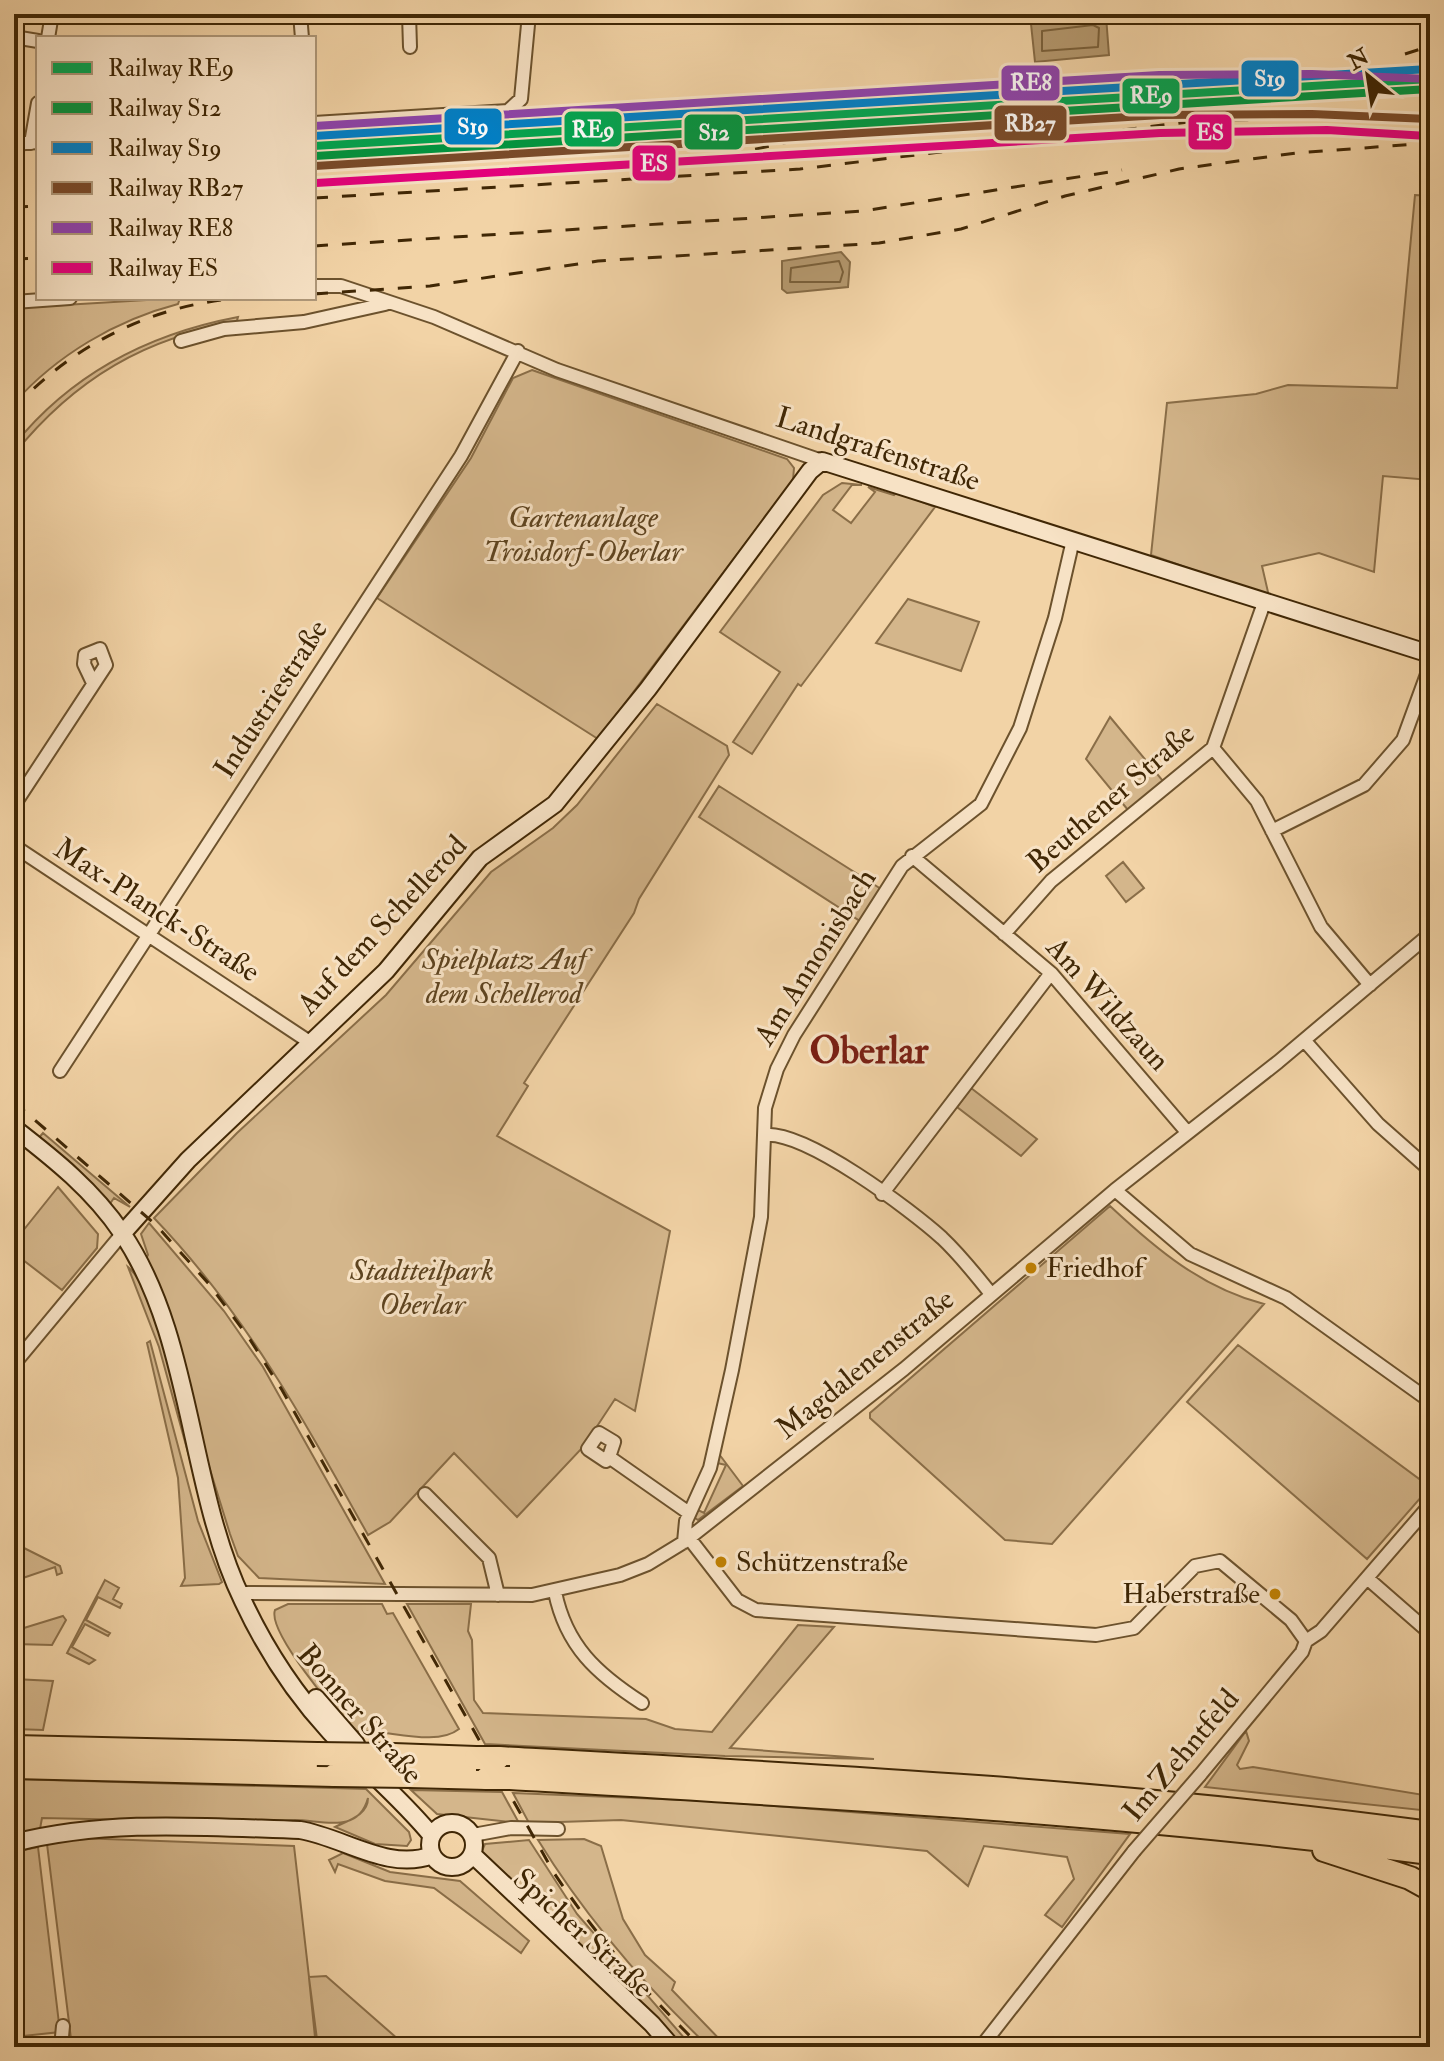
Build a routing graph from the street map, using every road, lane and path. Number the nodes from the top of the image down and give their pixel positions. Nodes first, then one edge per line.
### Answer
1 (52, 14) edge
2 (198, 14) edge
3 (226, 14) edge
4 (300, 14) edge
5 (409, 14) edge
6 (529, 14) edge
7 (48, 36) edge
8 (302, 36) edge
9 (14, 37) edge
10 (36, 41) edge
11 (410, 47) dead end
12 (316, 123) edge
13 (35, 142) edge
14 (14, 144) edge
15 (316, 286) edge
16 (42, 300) edge
17 (14, 302) edge
18 (388, 303) junction
19 (181, 341) dead end
20 (518, 351) junction
21 (822, 461) junction
22 (1073, 540) junction
23 (1265, 600) junction
24 (1430, 654) edge
25 (1430, 666) edge
26 (93, 683) dead end
27 (1213, 748) junction
28 (14, 805) edge
29 (1272, 831) junction
30 (14, 846) edge
31 (912, 856) junction
32 (1004, 934) junction
33 (149, 936) junction
34 (1429, 936) edge
35 (1051, 973) junction
36 (1370, 985) junction
37 (1304, 1040) junction
38 (311, 1043) junction
39 (60, 1071) dead end
40 (14, 1128) edge
41 (1187, 1132) junction
42 (764, 1135) junction
43 (1430, 1170) edge
44 (1115, 1190) junction
45 (882, 1194) junction
46 (122, 1234) junction
47 (991, 1294) junction
48 (14, 1364) edge
49 (1430, 1401) edge
50 (609, 1457) dead end
51 (425, 1494) dead end
52 (1430, 1505) edge
53 (689, 1513) junction
54 (686, 1540) junction
55 (1367, 1578) junction
56 (555, 1592) junction
57 (244, 1593) junction
58 (498, 1595) junction
59 (1430, 1633) edge
60 (1306, 1641) junction
61 (642, 1703) dead end
62 (14, 1747) edge
63 (14, 1767) edge
64 (558, 1829) dead end
65 (435, 1832) junction
66 (1430, 1833) edge
67 (1286, 1834) junction
68 (473, 1835) junction
69 (14, 1843) edge
70 (1430, 1853) edge
71 (432, 1855) junction
72 (468, 1860) junction
73 (1430, 1889) edge
74 (63, 2026) dead end
75 (669, 2044) edge
76 (61, 2047) edge
77 (981, 2047) edge

1 - 7 street
2 - 3 street
4 - 8 street
5 - 11 street
6 - 12 street
9 - 10 street
13 - 14 street
15 - 18 street, Landgrafenstraße
16 - 17 street
18 - 19 street
18 - 20 street, Landgrafenstraße
20 - 21 street, Landgrafenstraße
20 - 33 street, Industriestraße
21 - 22 street, Landgrafenstraße
21 - 38 street, Auf dem Schellerod
22 - 23 street, Landgrafenstraße
22 - 31 street, Am Annonisbach
23 - 24 street, Landgrafenstraße
23 - 27 street, Beuthener Straße
25 - 29 street
26 - 28 street
27 - 29 street
27 - 32 street, Beuthener Straße
29 - 36 street
30 - 33 street, Max-Planck-Straße
31 - 32 street, Am Wildzaun
31 - 42 street, Am Annonisbach
32 - 35 street, Am Wildzaun
33 - 38 street, Max-Planck-Straße
33 - 39 street, Industriestraße
34 - 36 street, Magdalenenstraße
35 - 41 street, Am Wildzaun
35 - 45 street
36 - 37 street, Magdalenenstraße
37 - 41 street, Magdalenenstraße
37 - 43 street
38 - 46 street, Auf dem Schellerod
40 - 46 street, Bonner Straße
41 - 44 street, Magdalenenstraße
42 - 45 street
42 - 53 street, Am Annonisbach
44 - 47 street, Magdalenenstraße
44 - 49 street
45 - 47 street
46 - 48 street
46 - 57 street, Bonner Straße
47 - 54 street, Magdalenenstraße
50 - 53 street
51 - 58 street
52 - 55 street, Im Zehntfeld
53 - 54 street, Am Annonisbach
54 - 56 street, Magdalenenstraße
54 - 60 street
55 - 59 street
55 - 60 street, Im Zehntfeld
56 - 58 street, Magdalenenstraße
56 - 61 street
57 - 58 street, Magdalenenstraße
57 - 65 street, Bonner Straße
60 - 77 street, Im Zehntfeld, bridge
62 - 66 highway, bridge
63 - 67 highway, bridge
64 - 68 street, Spicher Straße
65 - 68 street
65 - 71 street
67 - 70 highway
67 - 73 highway
68 - 72 street
69 - 71 street
71 - 72 street
72 - 75 street, Spicher Straße
74 - 76 street

